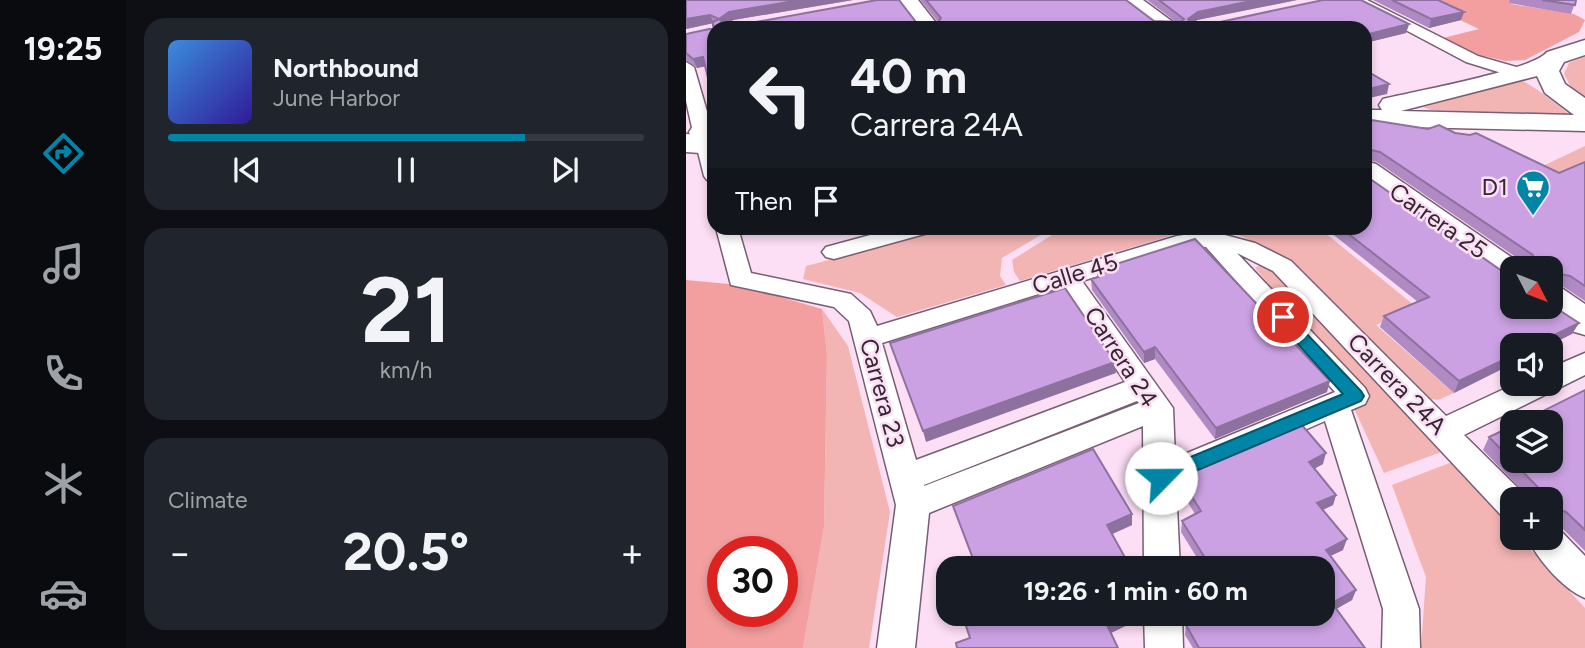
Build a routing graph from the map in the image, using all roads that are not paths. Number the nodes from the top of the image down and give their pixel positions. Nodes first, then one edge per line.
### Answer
1 (908, 0) edge
2 (1129, 0) edge
3 (1356, 0) edge
4 (924, 21) edge
5 (1160, 21) edge
6 (1585, 47) edge
7 (1549, 63) junction
8 (686, 66) edge
9 (1521, 74) junction
10 (1372, 110) edge
11 (1585, 110) edge
12 (1372, 118) edge
13 (1585, 124) edge
14 (705, 139) edge
15 (1372, 175) edge
16 (729, 235) edge
17 (895, 235) edge
18 (1210, 239) junction
19 (834, 252) dead end
20 (1500, 264) edge
21 (1282, 266) joint
22 (1067, 277) junction
23 (1563, 307) edge
24 (1585, 322) edge
25 (868, 338) junction
26 (1585, 363) edge
27 (1563, 374) edge
28 (1516, 396) edge
29 (1150, 397) junction
30 (1345, 400) junction
31 (1444, 431) junction
32 (1161, 478) junction
33 (1500, 491) edge
34 (909, 492) junction
35 (1556, 550) edge
36 (1162, 556) edge
37 (1585, 581) edge
38 (1163, 626) edge
39 (896, 648) edge
40 (1164, 648) edge
41 (1401, 648) edge

1 - 4 main road
2 - 5 main road
3 - 9 street
6 - 7 main road
7 - 9 main road
7 - 11 main road
8 - 14 street
9 - 10 main road
12 - 13 main road
15 - 20 main road, Carrera 25
16 - 25 street, Carrera 23
17 - 19 street
18 - 21 street, Calle 45
18 - 22 street, Calle 45
18 - 30 street, Carrera 24A
21 - 31 street, Carrera 24A
22 - 25 street, Calle 45
22 - 29 street, Carrera 24
23 - 24 main road
25 - 34 street, Carrera 23
26 - 27 street
28 - 31 street
29 - 32 street, Carrera 24
29 - 34 street
30 - 32 street
30 - 41 street, Carrera 24A
31 - 33 street, Carrera 24A
32 - 36 street, Carrera 24
34 - 39 street, Carrera 23
35 - 37 street
38 - 40 street

